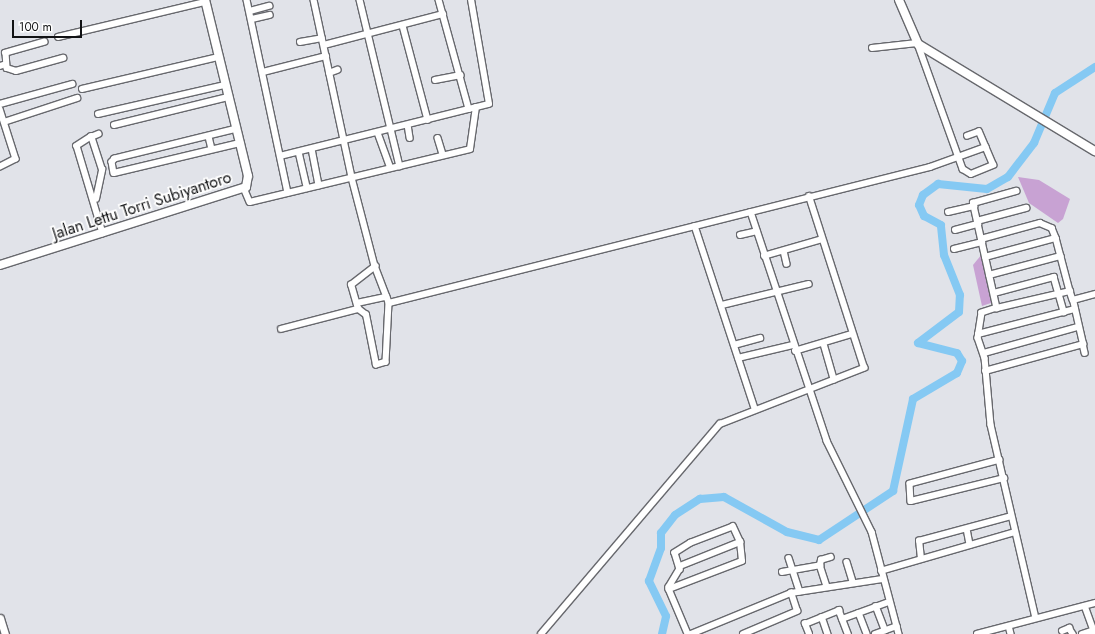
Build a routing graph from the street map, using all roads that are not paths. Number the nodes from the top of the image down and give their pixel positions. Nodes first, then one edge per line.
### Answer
1 (247, 0) edge
2 (314, 0) edge
3 (360, 0) edge
4 (439, 0) edge
5 (471, 0) edge
6 (899, 0) edge
7 (205, 1) edge
8 (269, 6) dead end
9 (250, 11) junction
10 (443, 14) junction
11 (270, 15) dead end
12 (252, 19) junction
13 (404, 26) junction
14 (367, 36) junction
15 (58, 37) dead end
16 (322, 38) junction
17 (45, 42) dead end
18 (300, 42) dead end
19 (918, 43) junction
20 (324, 45) junction
21 (872, 48) dead end
22 (326, 56) junction
23 (218, 57) junction
24 (63, 58) dead end
25 (3, 65) edge
26 (337, 70) dead end
27 (263, 72) junction
28 (329, 73) junction
29 (461, 75) junction
30 (435, 80) dead end
31 (72, 84) dead end
32 (225, 85) junction
33 (82, 89) dead end
34 (228, 97) junction
35 (77, 98) dead end
36 (0, 104) edge
37 (476, 107) junction
38 (0, 109) edge
39 (469, 109) junction
40 (98, 114) dead end
41 (428, 120) junction
42 (4, 122) junction
43 (114, 125) dead end
44 (408, 125) junction
45 (236, 130) junction
46 (390, 130) junction
47 (378, 133) junction
48 (98, 134) dead end
49 (968, 136) dead end
50 (91, 137) junction
51 (209, 137) junction
52 (410, 138) dead end
53 (438, 138) dead end
54 (344, 141) junction
55 (240, 143) junction
56 (986, 148) junction
57 (212, 149) junction
58 (312, 149) junction
59 (1095, 151) edge
60 (299, 152) junction
61 (443, 154) junction
62 (280, 156) junction
63 (959, 158) junction
64 (400, 166) junction
65 (0, 167) edge
66 (391, 168) junction
67 (352, 178) junction
68 (319, 185) junction
69 (244, 188) junction
70 (307, 188) junction
71 (1016, 191) dead end
72 (288, 193) junction
73 (809, 197) junction
74 (96, 199) junction
75 (974, 206) junction
76 (1026, 208) dead end
77 (751, 212) junction
78 (948, 212) dead end
79 (977, 222) junction
80 (695, 226) junction
81 (956, 230) dead end
82 (757, 231) junction
83 (104, 233) junction
84 (740, 235) dead end
85 (1056, 238) junction
86 (822, 240) junction
87 (981, 240) junction
88 (954, 249) dead end
89 (784, 251) junction
90 (764, 256) junction
91 (1061, 256) junction
92 (985, 257) junction
93 (787, 264) dead end
94 (0, 265) edge
95 (375, 266) junction
96 (989, 274) junction
97 (809, 284) dead end
98 (1070, 291) junction
99 (776, 292) junction
100 (994, 293) junction
101 (1059, 294) junction
102 (1095, 294) edge
103 (386, 296) junction
104 (1073, 300) junction
105 (357, 303) junction
106 (389, 303) junction
107 (722, 305) junction
108 (997, 308) junction
109 (358, 309) junction
110 (1074, 309) junction
111 (1064, 312) junction
112 (1078, 327) junction
113 (281, 329) dead end
114 (852, 334) junction
115 (978, 334) junction
116 (760, 338) dead end
117 (824, 344) junction
118 (1083, 344) junction
119 (734, 345) junction
120 (794, 345) junction
121 (795, 352) junction
122 (984, 353) junction
123 (1085, 353) dead end
124 (738, 358) junction
125 (986, 371) junction
126 (834, 380) junction
127 (809, 390) junction
128 (755, 409) junction
129 (1000, 460) junction
130 (1004, 478) junction
131 (1008, 517) dead end
132 (967, 529) junction
133 (1012, 533) dead end
134 (740, 542) junction
135 (970, 545) junction
136 (831, 557) dead end
137 (788, 558) dead end
138 (921, 558) junction
139 (847, 562) dead end
140 (820, 565) junction
141 (680, 566) junction
142 (792, 570) junction
143 (881, 571) junction
144 (782, 572) dead end
145 (882, 578) junction
146 (853, 582) junction
147 (828, 587) junction
148 (669, 589) junction
149 (800, 591) junction
150 (791, 593) junction
151 (889, 602) junction
152 (1095, 603) edge
153 (876, 606) junction
154 (1085, 606) junction
155 (859, 613) junction
156 (822, 617) junction
157 (0, 618) edge
158 (1036, 618) junction
159 (842, 619) junction
160 (897, 626) junction
161 (1009, 626) junction
162 (885, 630) junction
163 (1062, 631) dead end
164 (1094, 632) edge
165 (987, 633) edge
166 (5, 634) edge
167 (541, 634) edge
168 (693, 634) edge
169 (743, 634) edge
170 (809, 634) edge
171 (828, 634) edge
172 (848, 634) edge
173 (867, 634) edge
174 (875, 634) edge
175 (899, 634) edge
176 (977, 634) edge
177 (1011, 634) edge
178 (1073, 634) edge
179 (1082, 634) edge

1 - 9 street
2 - 16 street
3 - 14 street
4 - 10 street
5 - 37 street
6 - 19 main road
7 - 15 street
7 - 23 main road, Jalan Lettu Torri Subiyantoro
8 - 9 street
9 - 12 street
10 - 13 street
10 - 29 street
11 - 12 street
12 - 27 street
13 - 14 street
13 - 41 street
14 - 20 street
14 - 46 street
16 - 18 street
16 - 20 street
17 - 25 street
19 - 21 street
19 - 59 main road
19 - 63 street
20 - 22 street
22 - 27 street
22 - 28 street
23 - 32 main road, Jalan Lettu Torri Subiyantoro
23 - 33 street
24 - 25 street
26 - 28 street
27 - 62 street
28 - 54 street
29 - 30 street
29 - 39 street
31 - 36 street
32 - 34 main road, Jalan Lettu Torri Subiyantoro
32 - 40 street
34 - 43 street
34 - 45 main road, Jalan Lettu Torri Subiyantoro
35 - 42 street
37 - 39 street
37 - 61 street
38 - 42 street
39 - 41 street
41 - 44 street
42 - 65 street
44 - 46 street
44 - 52 street
45 - 51 street
45 - 55 main road, Jalan Lettu Torri Subiyantoro
46 - 47 street
46 - 64 street
47 - 54 street
47 - 66 street
48 - 50 street
49 - 56 street
50 - 74 street
50 - 74 street
51 - 57 street
51 - 57 street
53 - 61 street
54 - 58 street
54 - 67 street
55 - 57 street
55 - 69 main road, Jalan Lettu Torri Subiyantoro
56 - 63 street
56 - 63 street
58 - 60 street
58 - 68 street
60 - 62 street
60 - 70 street
61 - 64 street
62 - 72 street
63 - 73 street
64 - 66 street
66 - 67 street
67 - 68 street
67 - 95 street
68 - 70 street
69 - 72 street
69 - 83 main road, Jalan Lettu Torri Subiyantoro
70 - 72 street
71 - 75 street
73 - 77 street
73 - 86 street
74 - 83 street
75 - 78 street
75 - 79 street
76 - 79 street
77 - 80 street
77 - 82 street
79 - 81 street
79 - 87 street
80 - 106 street
80 - 107 street
82 - 84 street
82 - 90 street
83 - 94 main road, Jalan Lettu Torri Subiyantoro
85 - 87 street
85 - 91 street
85 - 92 street
86 - 89 street
86 - 114 street
87 - 88 street
87 - 92 street
89 - 90 street
89 - 93 street
90 - 99 street
91 - 96 street
91 - 98 street
92 - 96 street
95 - 103 street
95 - 105 street
96 - 100 street
97 - 99 street
98 - 101 street
98 - 104 street
99 - 107 street
99 - 120 street
100 - 101 street
100 - 108 street
101 - 108 street
101 - 111 street
102 - 104 street
103 - 105 street
103 - 106 street
104 - 110 street
105 - 109 street
106 - 109 street
107 - 119 street
108 - 115 street
109 - 113 street
110 - 111 street
110 - 112 street
111 - 115 street
112 - 118 street
112 - 122 street
114 - 117 street
114 - 126 street
115 - 122 street
116 - 119 street
117 - 121 street
117 - 126 street
118 - 123 street
118 - 125 street
119 - 124 street
120 - 121 street
120 - 124 street
121 - 127 street
122 - 125 street
124 - 128 street
125 - 129 street
126 - 127 street
127 - 128 street
127 - 143 street
128 - 167 street
129 - 130 street
129 - 130 street
130 - 158 street
131 - 132 street
132 - 135 street
132 - 138 street
133 - 135 street
134 - 141 street
134 - 141 street
134 - 148 street
135 - 138 street
136 - 140 street
137 - 142 street
138 - 143 street
139 - 146 street
140 - 142 street
140 - 147 street
141 - 148 street
142 - 144 street
142 - 149 street
143 - 145 street
145 - 146 street
145 - 151 street
146 - 147 street
147 - 149 street
148 - 168 street
149 - 150 street
150 - 168 street
150 - 169 street
151 - 153 street
151 - 160 street
152 - 154 street
153 - 155 street
153 - 162 street
154 - 158 street
154 - 164 street
155 - 159 street
155 - 173 street
156 - 159 street
156 - 170 street
156 - 171 street
157 - 166 street
158 - 161 street
159 - 172 street
160 - 162 street
160 - 175 street
161 - 165 street
161 - 177 street
162 - 174 street
163 - 178 street
164 - 179 street
165 - 176 street

